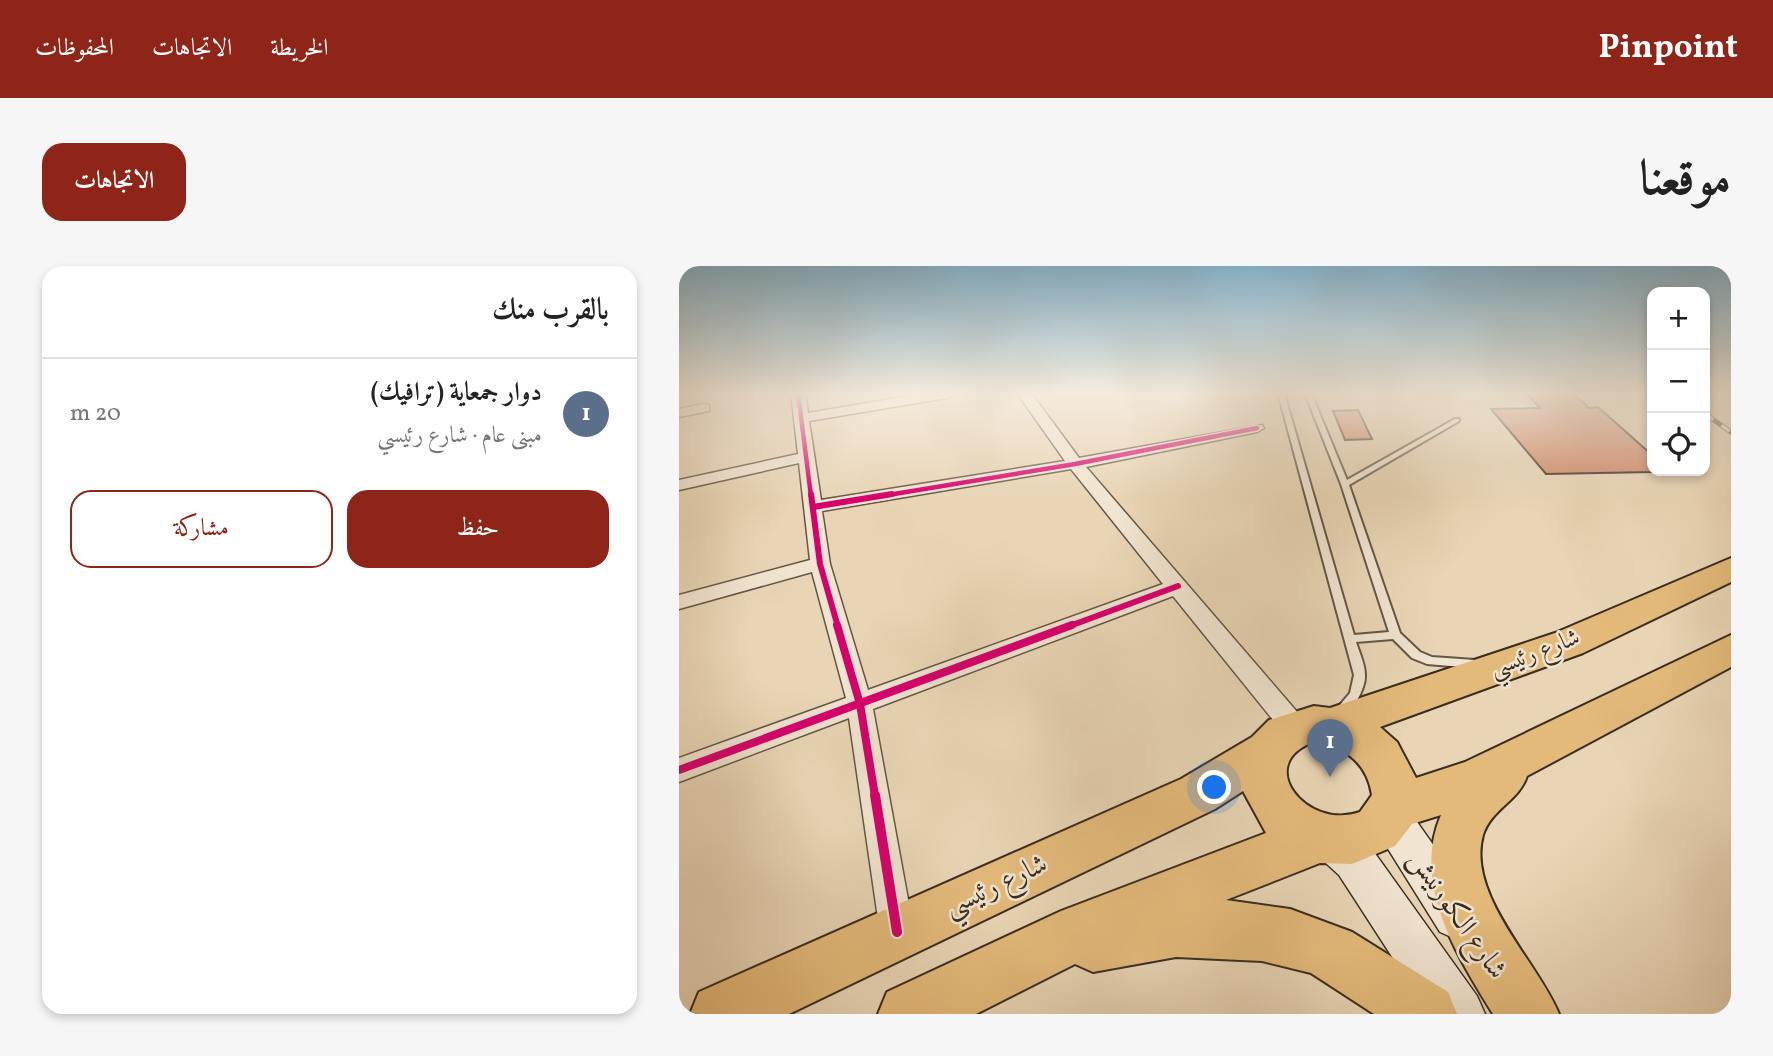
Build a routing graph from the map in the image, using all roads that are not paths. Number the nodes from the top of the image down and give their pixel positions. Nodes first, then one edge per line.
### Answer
1 (803, 428) edge
2 (1049, 428) edge
3 (1257, 428) dead end
4 (1291, 428) edge
5 (1322, 428) edge
6 (1443, 428) edge
7 (807, 457) junction
8 (1075, 464) junction
9 (1345, 484) junction
10 (679, 485) edge
11 (813, 507) junction
12 (820, 564) junction
13 (1731, 569) edge
14 (1178, 586) junction
15 (679, 602) edge
16 (1395, 635) junction
17 (1349, 639) junction
18 (1731, 649) edge
19 (1524, 659) junction
20 (860, 704) junction
21 (1305, 732) junction
22 (1561, 736) junction
23 (679, 770) edge
24 (1391, 811) junction
25 (1326, 839) junction
26 (897, 932) junction
27 (1010, 965) junction
28 (721, 1014) edge
29 (909, 1014) edge
30 (1426, 1014) edge
31 (1459, 1014) edge
32 (1527, 1014) edge

1 - 7 street
2 - 8 street
3 - 8 street
4 - 17 lane
5 - 9 lane
6 - 9 lane
7 - 10 street
7 - 11 street
8 - 11 street
8 - 14 street
9 - 16 lane
11 - 12 street
12 - 15 street
12 - 20 street
13 - 19 highway, شارع رئيسي
14 - 20 street
14 - 21 street
16 - 17 lane
16 - 19 lane
17 - 21 lane
18 - 22 highway
19 - 21 highway, شارع رئيسي
20 - 23 street
20 - 26 street
21 - 24 highway
21 - 25 highway
21 - 26 highway, شارع رئيسي
22 - 24 highway
22 - 32 highway
24 - 25 highway
24 - 32 street, شارع الكورنيش
25 - 27 highway
25 - 31 street, شارع الكورنيش
26 - 28 highway, شارع رئيسي
27 - 29 highway
27 - 30 highway

